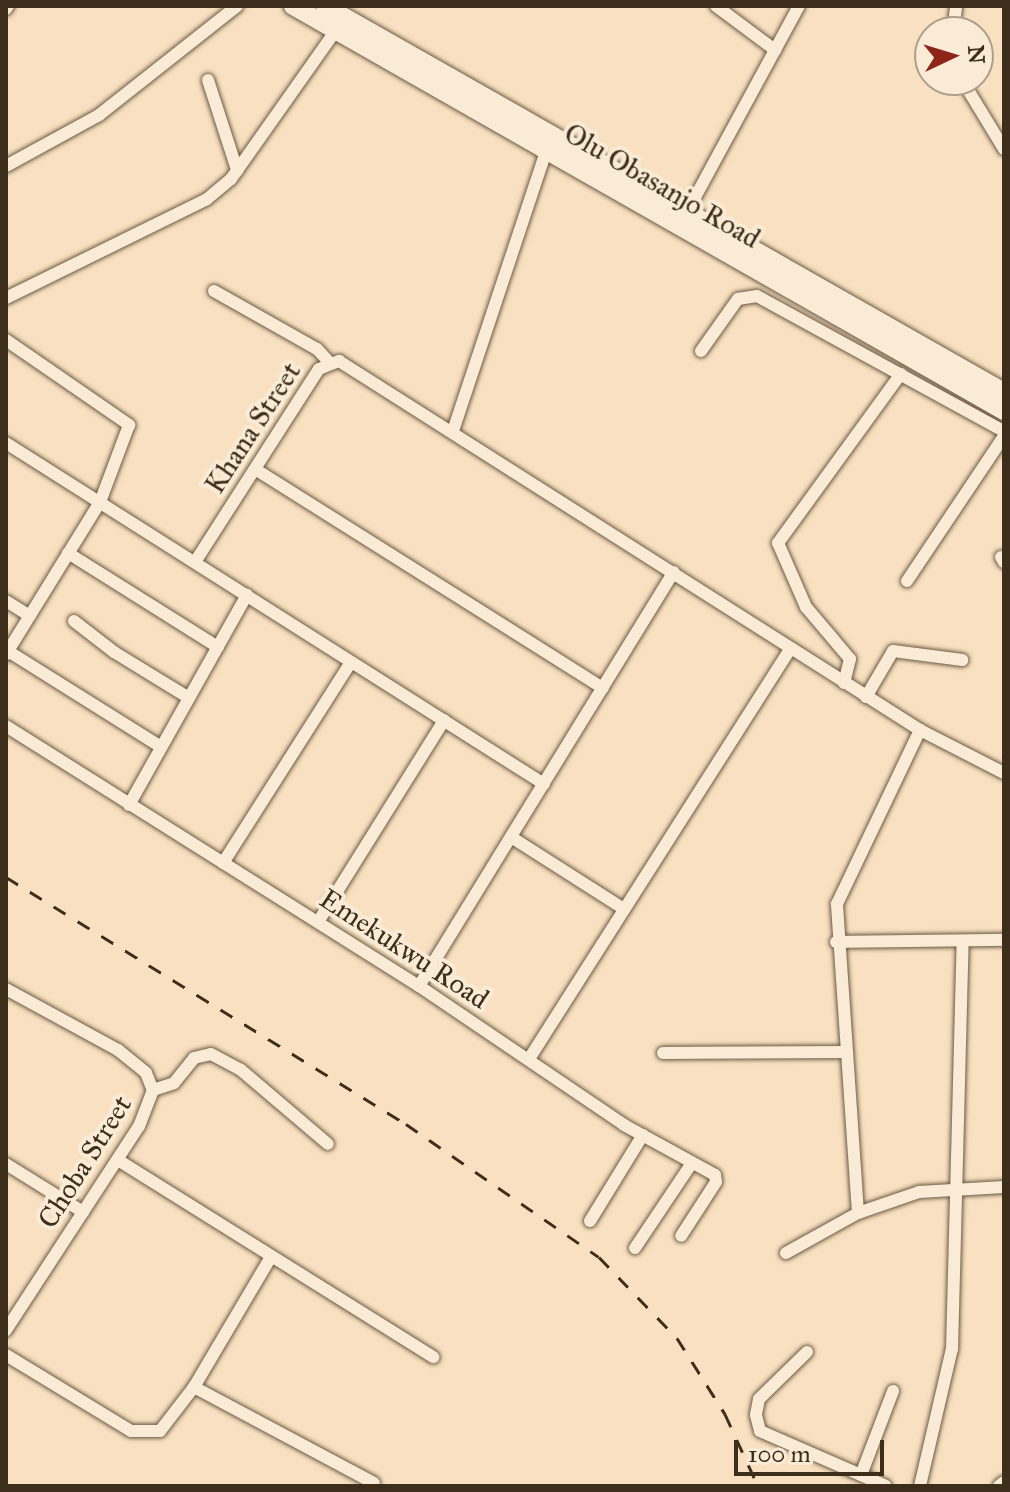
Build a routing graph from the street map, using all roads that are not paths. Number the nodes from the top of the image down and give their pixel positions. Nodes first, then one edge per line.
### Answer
1 (237, 6) edge
2 (293, 6) edge
3 (716, 6) edge
4 (799, 6) edge
5 (337, 14) edge
6 (775, 50) junction
7 (208, 80) dead end
8 (972, 96) edge
9 (1004, 149) edge
10 (546, 152) junction
11 (6, 166) edge
12 (237, 170) junction
13 (686, 214) junction
14 (214, 291) dead end
15 (6, 298) edge
16 (6, 340) edge
17 (701, 351) dead end
18 (329, 362) junction
19 (901, 374) junction
20 (1004, 392) edge
21 (1004, 411) edge
22 (453, 431) junction
23 (1004, 433) edge
24 (6, 443) edge
25 (255, 469) junction
26 (100, 502) junction
27 (68, 553) junction
28 (195, 562) junction
29 (674, 572) junction
30 (907, 581) dead end
31 (247, 595) junction
32 (6, 601) edge
33 (30, 616) junction
34 (74, 621) dead end
35 (218, 647) junction
36 (790, 649) junction
37 (7, 653) edge
38 (962, 660) dead end
39 (351, 662) junction
40 (844, 683) junction
41 (603, 688) junction
42 (866, 697) junction
43 (189, 698) junction
44 (444, 720) junction
45 (6, 726) edge
46 (920, 730) junction
47 (161, 747) junction
48 (1004, 773) edge
49 (544, 784) junction
50 (129, 805) junction
51 (511, 837) junction
52 (223, 863) junction
53 (624, 909) junction
54 (318, 922) junction
55 (1004, 940) edge
56 (836, 942) junction
57 (963, 942) junction
58 (419, 986) junction
59 (6, 989) edge
60 (845, 1052) junction
61 (663, 1053) dead end
62 (529, 1059) junction
63 (153, 1090) junction
64 (643, 1135) junction
65 (328, 1144) dead end
66 (118, 1160) junction
67 (692, 1163) junction
68 (6, 1164) edge
69 (1004, 1187) edge
70 (953, 1188) junction
71 (83, 1212) junction
72 (858, 1213) junction
73 (590, 1221) dead end
74 (681, 1236) dead end
75 (635, 1248) dead end
76 (786, 1253) dead end
77 (271, 1257) junction
78 (6, 1330) edge
79 (807, 1352) dead end
80 (6, 1355) edge
81 (433, 1357) dead end
82 (194, 1387) junction
83 (893, 1391) dead end
84 (861, 1475) junction
85 (1004, 1482) edge
86 (374, 1483) dead end
87 (886, 1486) edge
88 (920, 1486) edge
89 (999, 1486) edge

1 - 11 street
2 - 5 main road, Olu Obasanjo Road
3 - 6 street
4 - 6 street
5 - 10 main road, Olu Obasanjo Road
5 - 12 street
5 - 13 main road, Olu Obasanjo Road
6 - 13 street
7 - 12 street
8 - 9 street
10 - 21 main road, Olu Obasanjo Road
10 - 22 street
12 - 15 street
13 - 20 main road, Olu Obasanjo Road
14 - 18 street
16 - 26 street
17 - 19 street
18 - 22 street, Khana Street
18 - 25 street, Khana Street
19 - 23 street
19 - 40 street
22 - 29 street, Khana Street
23 - 30 street
24 - 26 street
25 - 28 street, Khana Street
25 - 41 street
26 - 27 street
26 - 28 street
27 - 33 street
27 - 35 street
28 - 31 street
29 - 36 street, Khana Street
29 - 41 street
31 - 35 street
31 - 39 street
32 - 33 street
33 - 37 street
34 - 43 street
35 - 43 street
36 - 40 street, Khana Street
36 - 53 street
37 - 47 street
38 - 42 street
39 - 44 street
39 - 52 street
40 - 42 street, Khana Street
41 - 49 street
42 - 46 street, Khana Street
43 - 47 street
44 - 49 street
44 - 54 street
45 - 50 street, Emekukwu Road
46 - 48 street, Khana Street
46 - 56 street
47 - 50 street
49 - 51 street
50 - 52 street, Emekukwu Road
51 - 53 street
51 - 58 street
52 - 54 street, Emekukwu Road
53 - 62 street
54 - 58 street, Emekukwu Road
55 - 57 street
56 - 57 street
56 - 60 street
57 - 70 street
58 - 62 street, Emekukwu Road
59 - 63 street, Choba Street
60 - 61 street
60 - 72 street
62 - 64 street, Emekukwu Road
63 - 65 street
63 - 66 street, Choba Street
64 - 67 street, Emekukwu Road
64 - 73 street
66 - 71 street, Choba Street
66 - 77 street
67 - 74 street, Emekukwu Road
67 - 75 street
68 - 71 street
69 - 70 street
70 - 72 street
70 - 88 street
71 - 78 street, Choba Street
72 - 76 street
77 - 81 street
77 - 82 street
79 - 84 street
80 - 82 street
82 - 86 street
83 - 84 street
84 - 87 street
85 - 89 street

